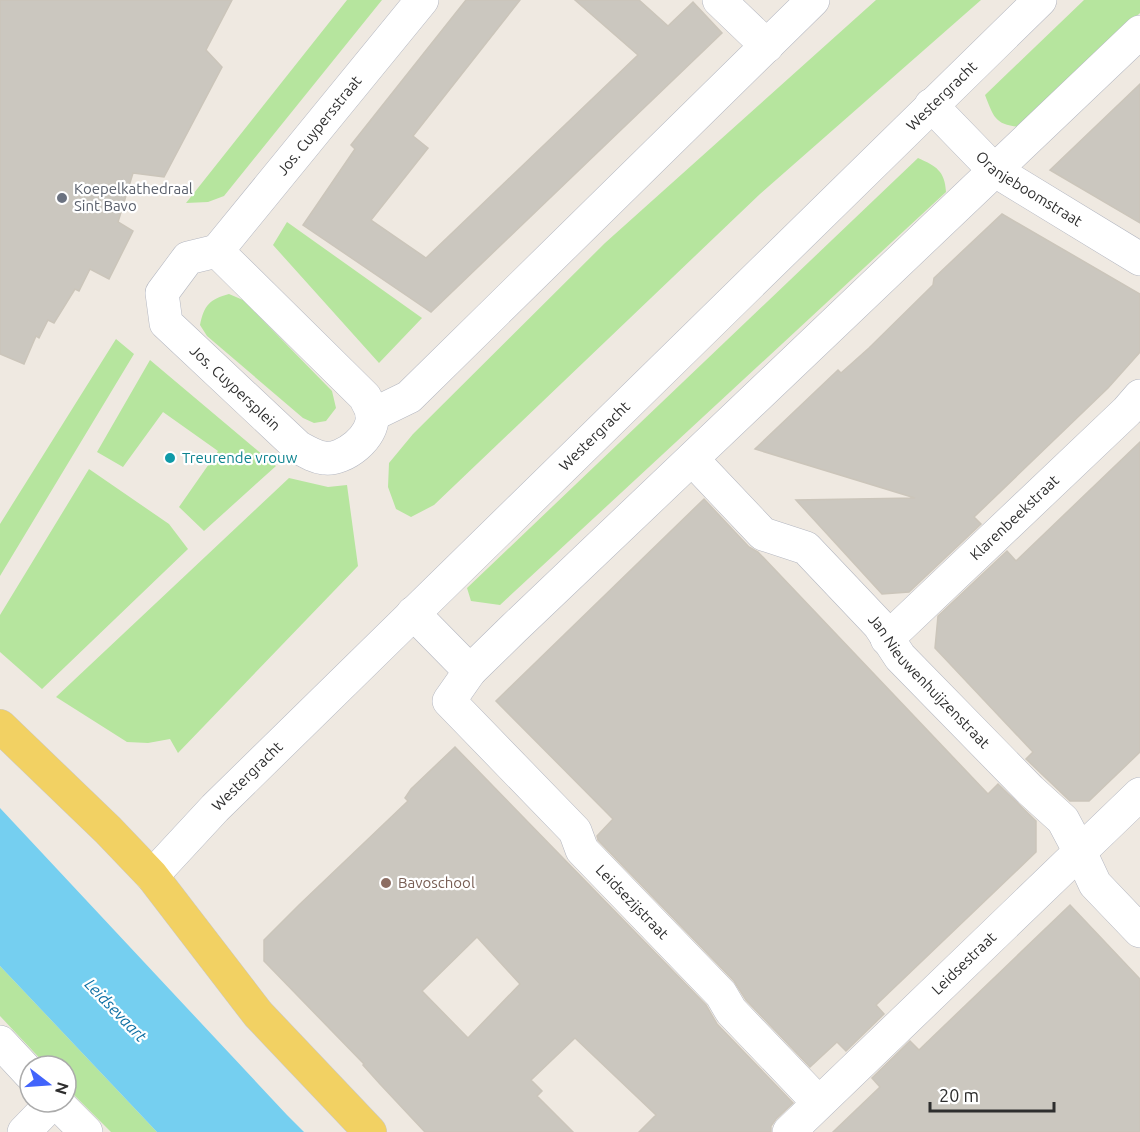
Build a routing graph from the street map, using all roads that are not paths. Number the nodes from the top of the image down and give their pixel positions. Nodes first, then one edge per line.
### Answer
1 (422, 0) edge
2 (719, 0) edge
3 (813, 0) edge
4 (1040, 0) edge
5 (1140, 32) edge
6 (767, 46) junction
7 (931, 105) junction
8 (994, 170) junction
9 (217, 251) junction
10 (1140, 260) edge
11 (1140, 396) edge
12 (372, 415) junction
13 (692, 459) junction
14 (413, 613) junction
15 (887, 639) junction
16 (470, 671) junction
17 (0, 726) edge
18 (1140, 794) edge
19 (1080, 852) junction
20 (160, 886) junction
21 (1140, 932) edge
22 (0, 1042) edge
23 (18, 1061) edge
24 (818, 1102) junction
25 (42, 1114) edge
26 (67, 1114) edge
27 (24, 1132) edge
28 (86, 1132) edge
29 (370, 1132) edge
30 (789, 1132) edge

1 - 9 street, Jos. Cuypersstraat
2 - 6 street
3 - 6 street
4 - 7 street, Westergracht
5 - 8 street
6 - 12 street
7 - 8 street, Oranjeboomstraat
7 - 14 street, Westergracht
8 - 10 street, Oranjeboomstraat
8 - 13 street
9 - 12 street
9 - 12 street, Jos. Cuypersplein
11 - 15 street, Klarenbeekstraat
13 - 15 street, Jan Nieuwenhuijzenstraat
13 - 16 street
14 - 16 street
14 - 20 street, Westergracht
15 - 19 street, Jan Nieuwenhuijzenstraat
16 - 24 street, Leidsezijstraat
17 - 20 main road
18 - 19 street, Leidsestraat
19 - 21 street, Jan Nieuwenhuijzenstraat
19 - 24 street, Leidsestraat
20 - 29 main road
22 - 23 street
24 - 30 street, Leidsestraat
25 - 27 street
26 - 28 street

